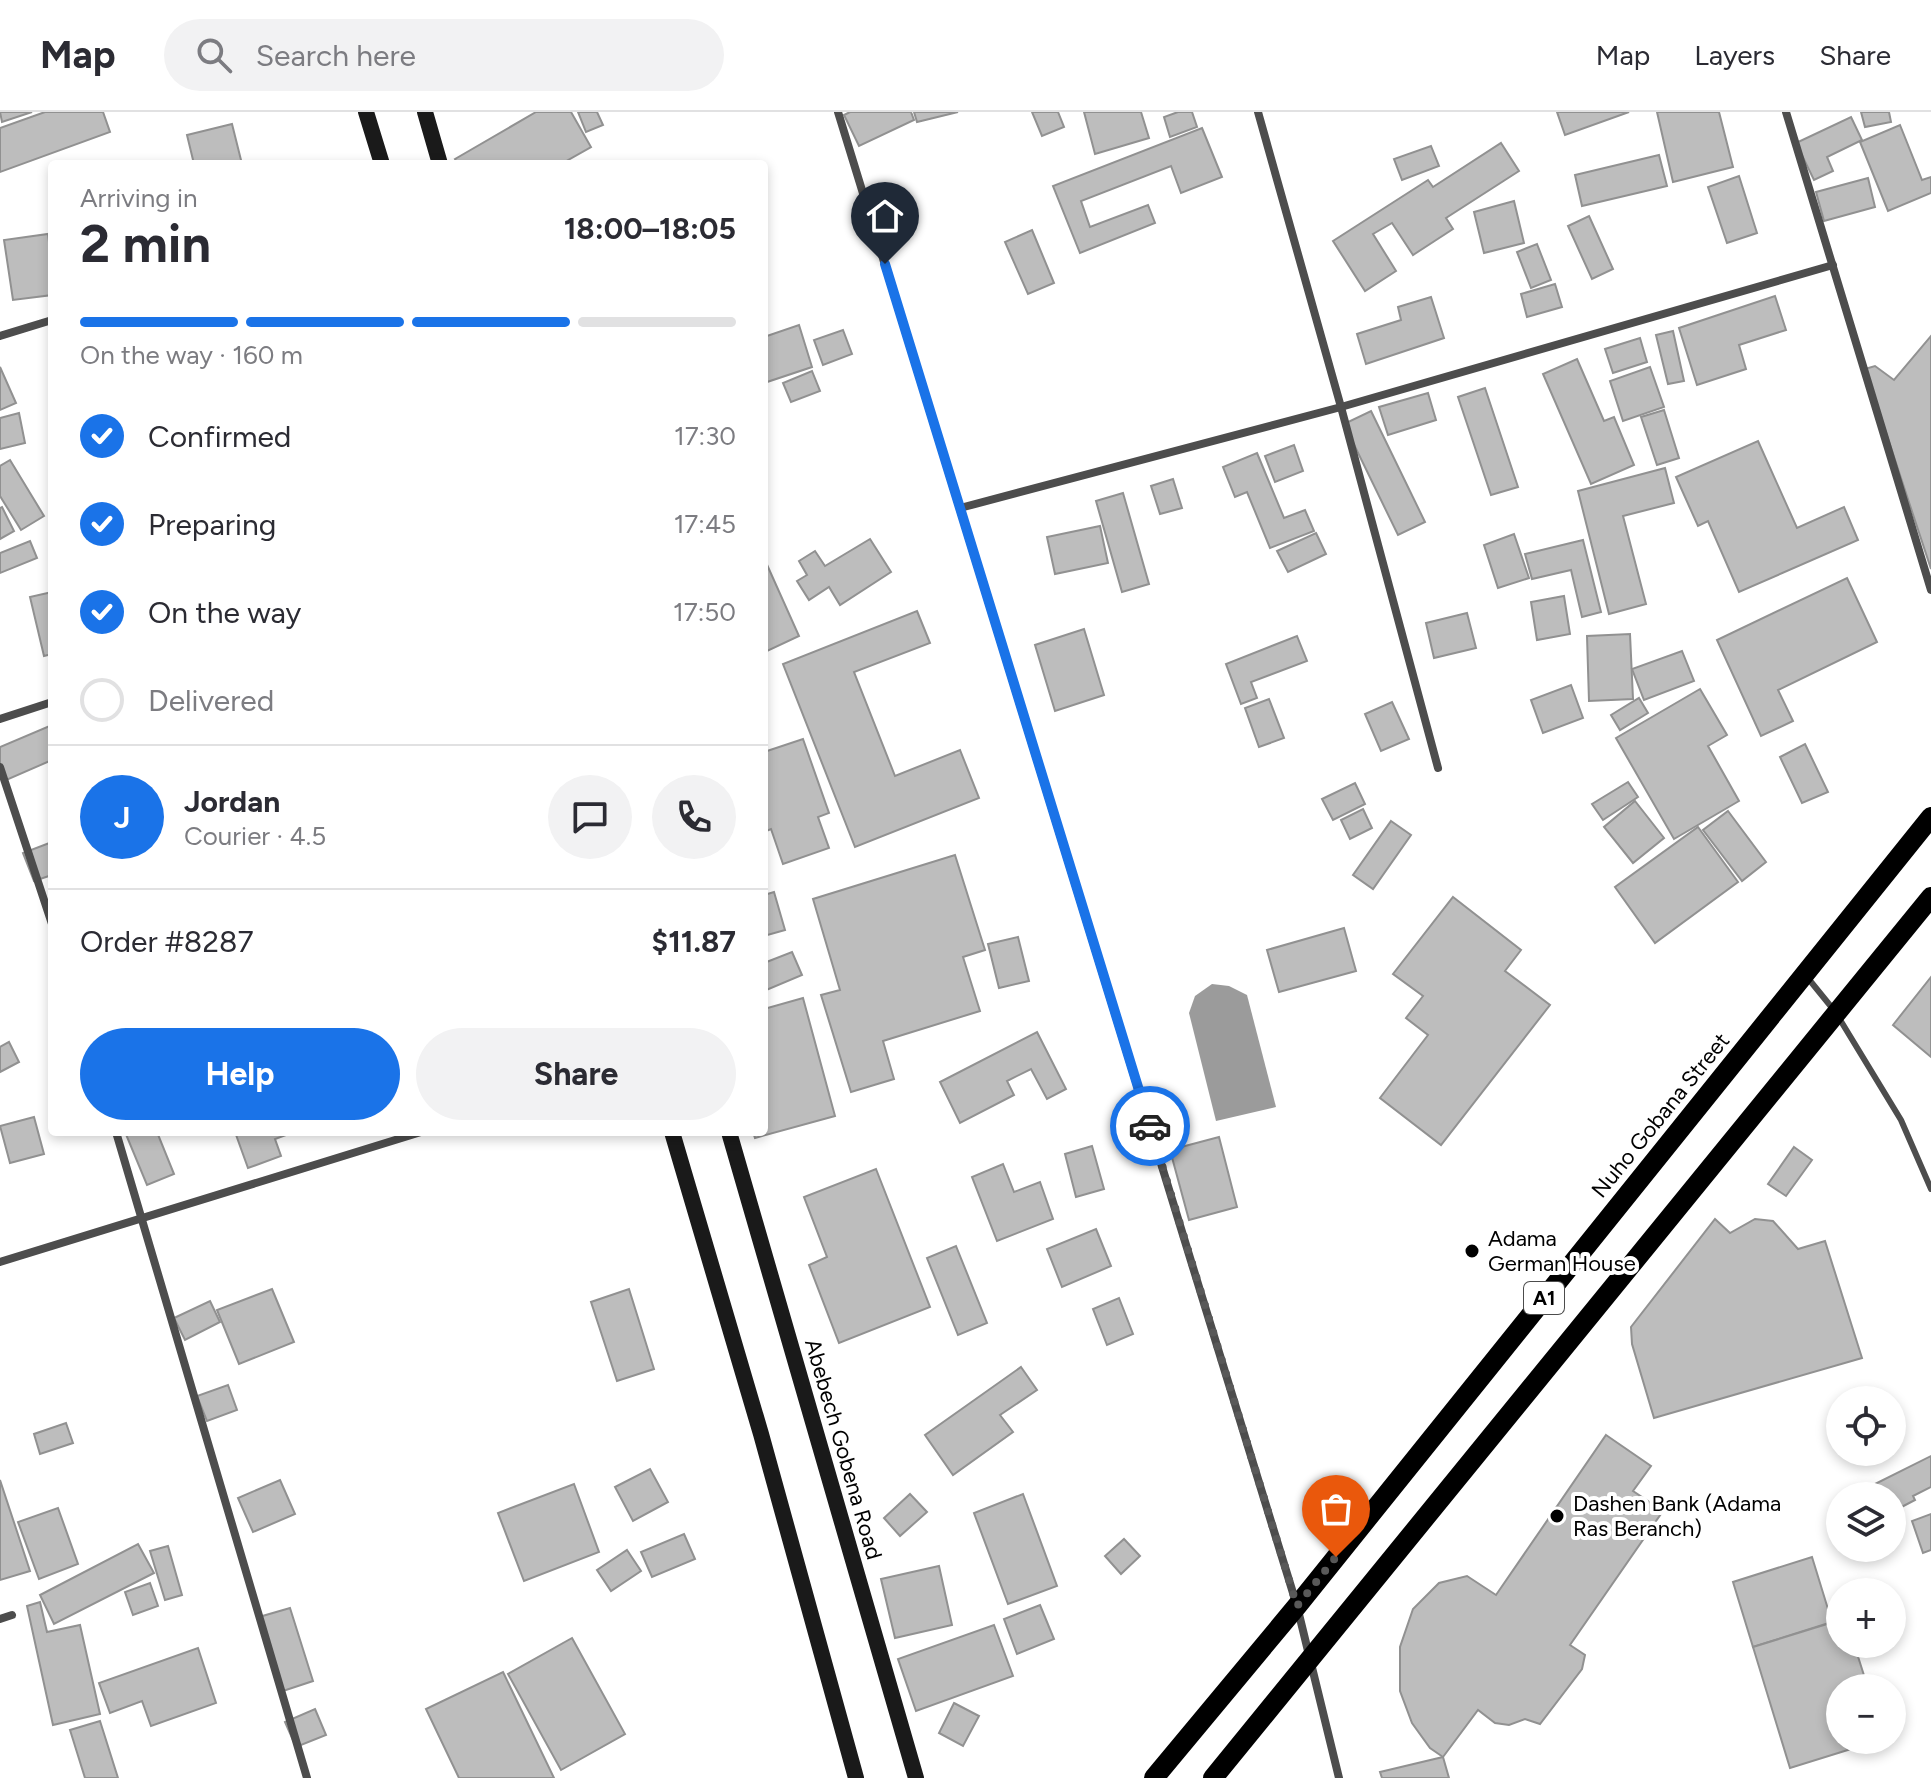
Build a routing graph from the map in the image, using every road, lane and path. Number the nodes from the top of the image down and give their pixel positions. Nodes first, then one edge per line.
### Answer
1 (366, 112) edge
2 (425, 112) edge
3 (838, 112) edge
4 (1258, 112) edge
5 (1786, 112) edge
6 (381, 160) edge
7 (439, 160) edge
8 (1833, 265) junction
9 (48, 321) edge
10 (0, 336) edge
11 (1341, 407) junction
12 (960, 508) junction
13 (1931, 590) edge
14 (48, 703) edge
15 (0, 719) edge
16 (0, 767) edge
17 (1438, 768) dead end
18 (1931, 817) edge
19 (1931, 897) edge
20 (48, 912) edge
21 (1804, 975) junction
22 (1837, 1013) junction
23 (117, 1136) edge
24 (408, 1136) edge
25 (673, 1136) edge
26 (730, 1136) edge
27 (1931, 1189) edge
28 (142, 1219) junction
29 (0, 1262) edge
30 (1297, 1606) junction
31 (12, 1615) dead end
32 (0, 1619) edge
33 (1311, 1657) junction
34 (307, 1778) edge
35 (856, 1778) edge
36 (916, 1778) edge
37 (1154, 1778) edge
38 (1213, 1778) edge
39 (1339, 1778) edge

1 - 6 street
2 - 7 street
3 - 12 street
4 - 11 street
5 - 8 street
8 - 11 street
8 - 13 street
9 - 10 street
11 - 12 street
11 - 17 street
12 - 30 street
14 - 15 street
16 - 20 street
18 - 21 main road, Nuho Gobana Street / A1
19 - 22 main road, A1
21 - 22 lane
21 - 30 main road, Nuho Gobana Street / A1
22 - 27 lane
22 - 33 main road, A1
23 - 28 street
24 - 28 street
25 - 35 street
26 - 36 street, Abebech Gobena Road
28 - 29 street
28 - 34 street
30 - 33 street
30 - 37 main road, Nuho Gobana Street / A1
31 - 32 street
33 - 38 main road, A1
33 - 39 street

